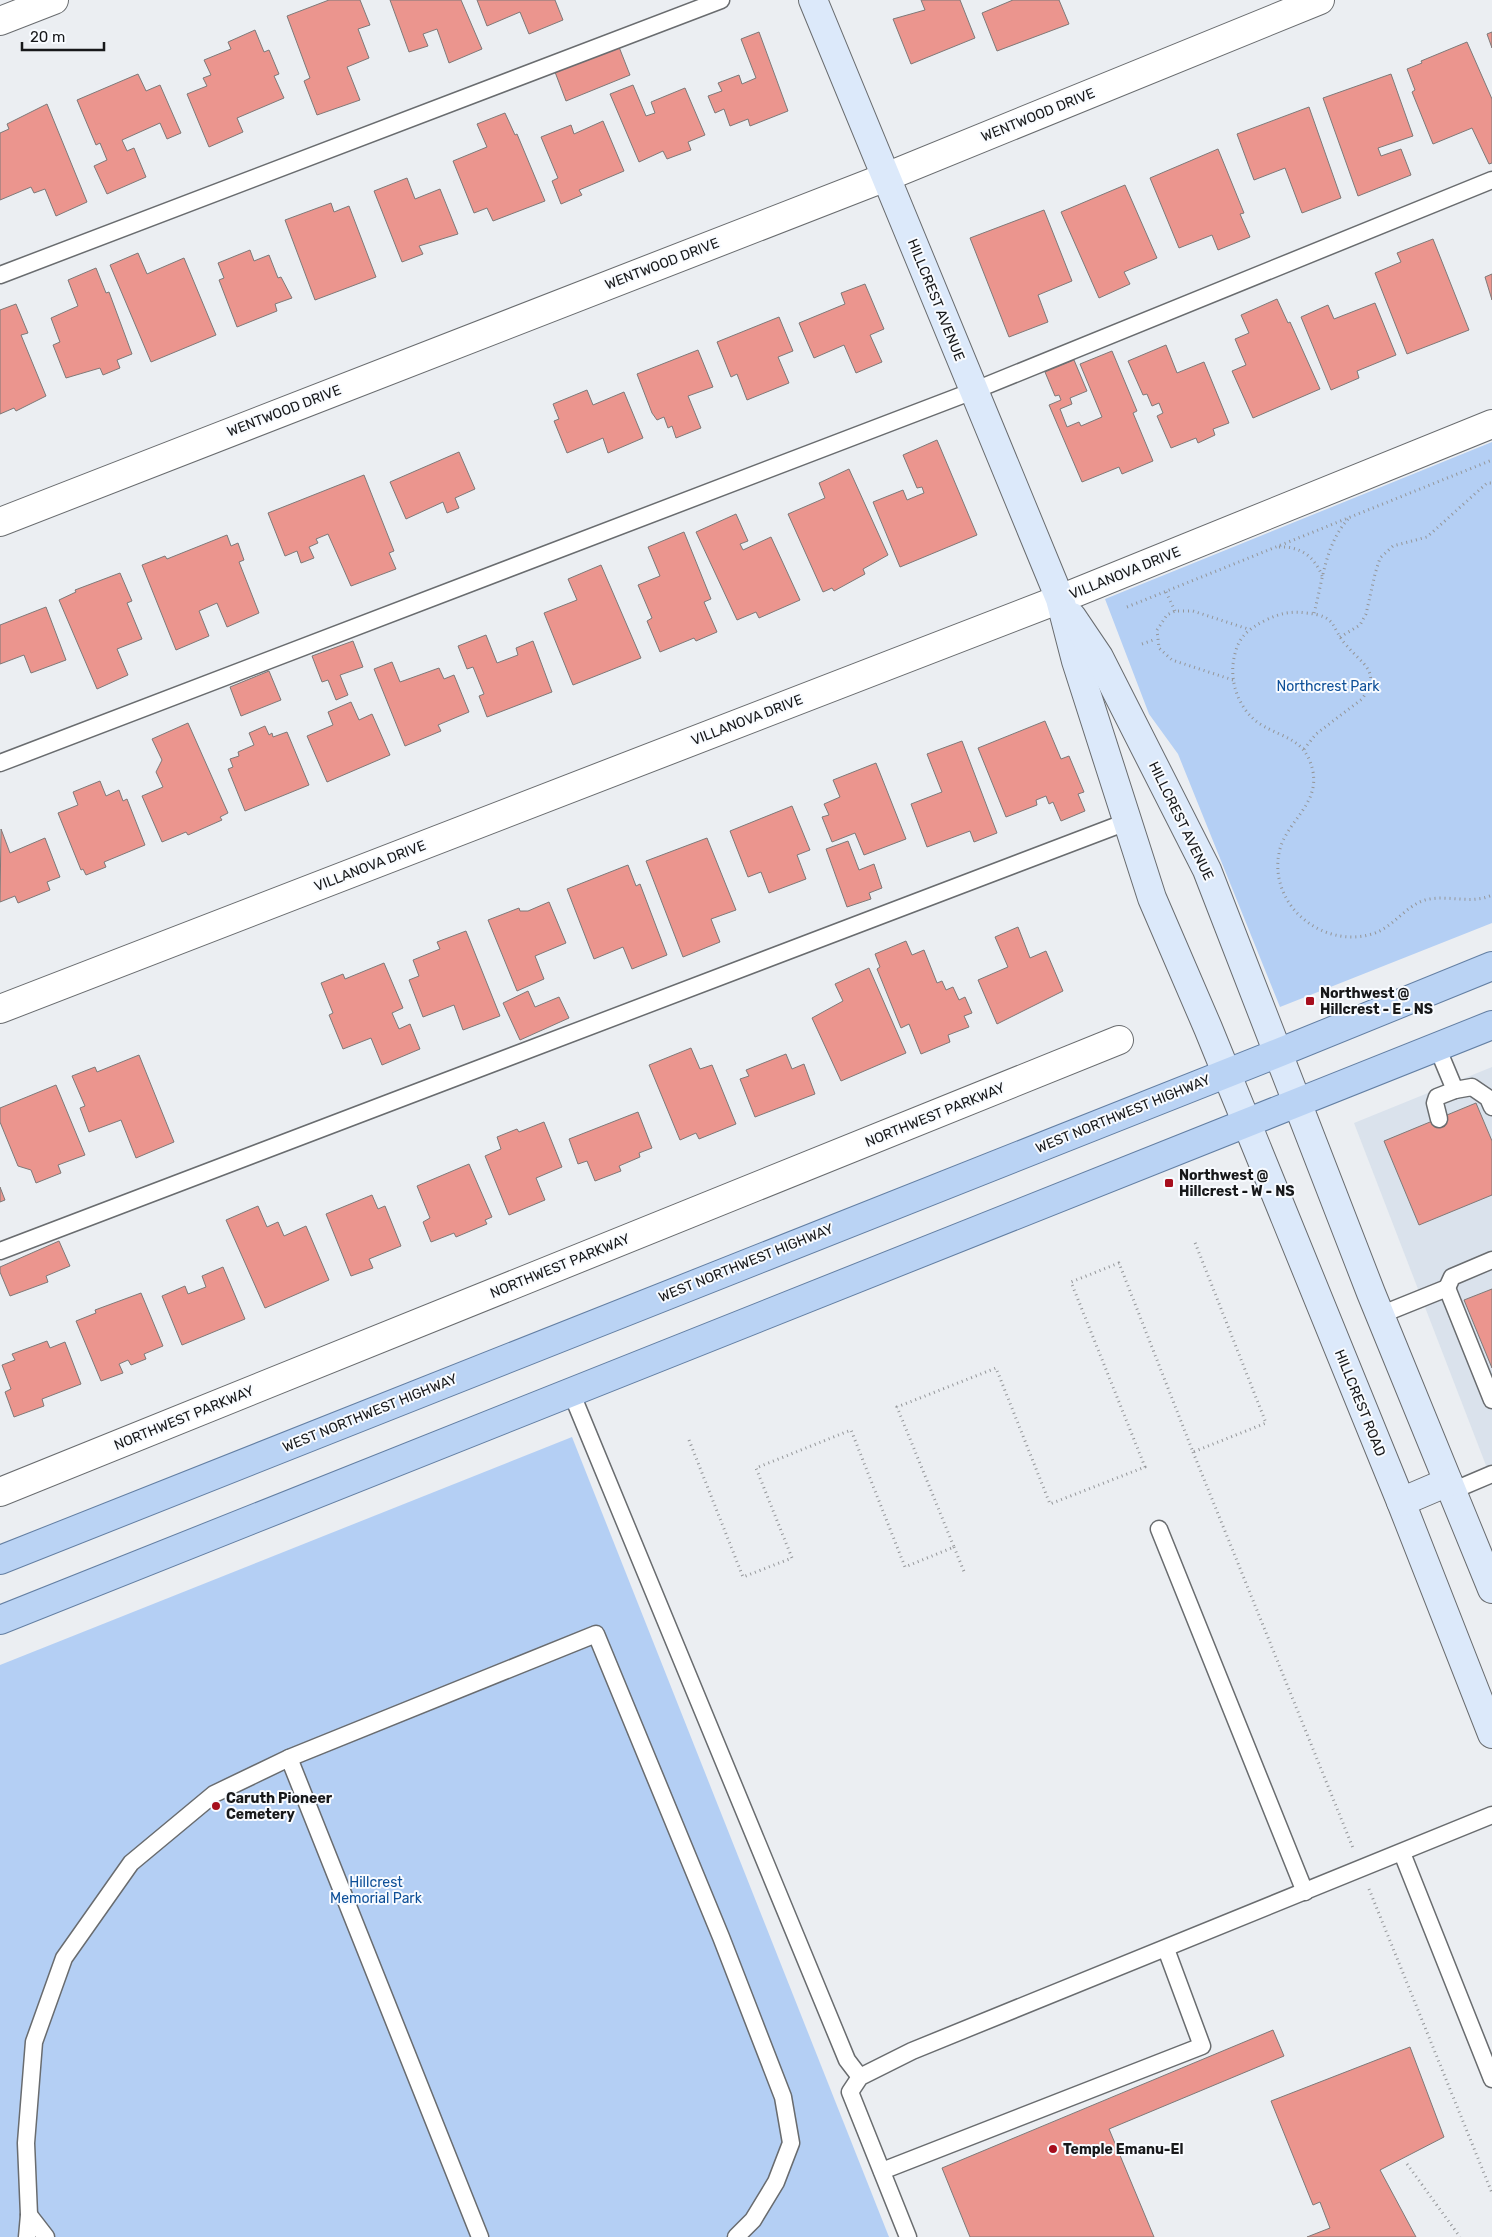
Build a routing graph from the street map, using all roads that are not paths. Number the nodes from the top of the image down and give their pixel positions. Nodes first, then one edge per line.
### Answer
1 (54, 0) edge
2 (721, 0) edge
3 (813, 0) edge
4 (1320, 0) edge
5 (0, 21) edge
6 (886, 177) junction
7 (1492, 180) edge
8 (0, 275) edge
9 (973, 391) junction
10 (1492, 424) edge
11 (0, 522) edge
12 (1060, 599) junction
13 (0, 763) edge
14 (1129, 821) junction
15 (1492, 966) edge
16 (0, 1009) edge
17 (1492, 1025) edge
18 (1119, 1040) dead end
19 (1438, 1047) junction
20 (1278, 1053) junction
21 (1226, 1073) junction
22 (1455, 1090) junction
23 (1297, 1102) junction
24 (1492, 1107) edge
25 (1439, 1119) dead end
26 (1246, 1122) junction
27 (0, 1251) edge
28 (1492, 1260) edge
29 (1447, 1288) junction
30 (1380, 1315) junction
31 (570, 1392) junction
32 (1492, 1400) edge
33 (1492, 1474) edge
34 (1450, 1486) junction
35 (0, 1492) edge
36 (1400, 1502) junction
37 (1160, 1529) dead end
38 (0, 1560) edge
39 (1492, 1590) edge
40 (0, 1620) edge
41 (1492, 1734) edge
42 (289, 1758) junction
43 (1492, 1815) edge
44 (1402, 1853) junction
45 (1305, 1892) junction
46 (1166, 1948) junction
47 (860, 2077) junction
48 (1492, 2079) edge
49 (882, 2171) junction
50 (28, 2215) junction
51 (27, 2237) edge
52 (46, 2237) edge
53 (480, 2237) edge
54 (736, 2237) edge
55 (908, 2237) edge

1 - 5 street
2 - 8 lane
3 - 6 street, HILLCREST AVENUE
4 - 6 street, WENTWOOD DRIVE
6 - 9 street, HILLCREST AVENUE
6 - 11 street, WENTWOOD DRIVE
7 - 9 lane
9 - 12 street, HILLCREST AVENUE
9 - 13 lane
10 - 12 street, VILLANOVA DRIVE
12 - 14 street, HILLCREST AVENUE
12 - 16 street, VILLANOVA DRIVE
12 - 20 street, HILLCREST AVENUE
14 - 21 street, HILLCREST AVENUE
14 - 27 lane
15 - 20 main road, WEST NORTHWEST HIGHWAY
17 - 19 main road
18 - 35 street, NORTHWEST PARKWAY
19 - 22 lane
19 - 23 main road
20 - 21 main road, WEST NORTHWEST HIGHWAY
20 - 23 street
21 - 26 street, HILLCREST ROAD
21 - 38 main road, WEST NORTHWEST HIGHWAY
22 - 24 lane
22 - 25 lane
23 - 26 main road
23 - 30 street
26 - 31 main road
26 - 36 street, HILLCREST ROAD
28 - 29 lane
29 - 30 lane
29 - 32 lane
30 - 34 street
31 - 40 main road
31 - 47 lane
33 - 34 lane
34 - 36 street
34 - 39 street
36 - 41 street, HILLCREST ROAD
37 - 45 lane
42 - 50 lane
42 - 53 lane
42 - 54 lane
43 - 44 lane
44 - 45 lane
44 - 48 lane
45 - 46 lane
46 - 47 lane
46 - 49 lane
47 - 49 lane
49 - 55 lane
50 - 51 lane
50 - 52 lane

